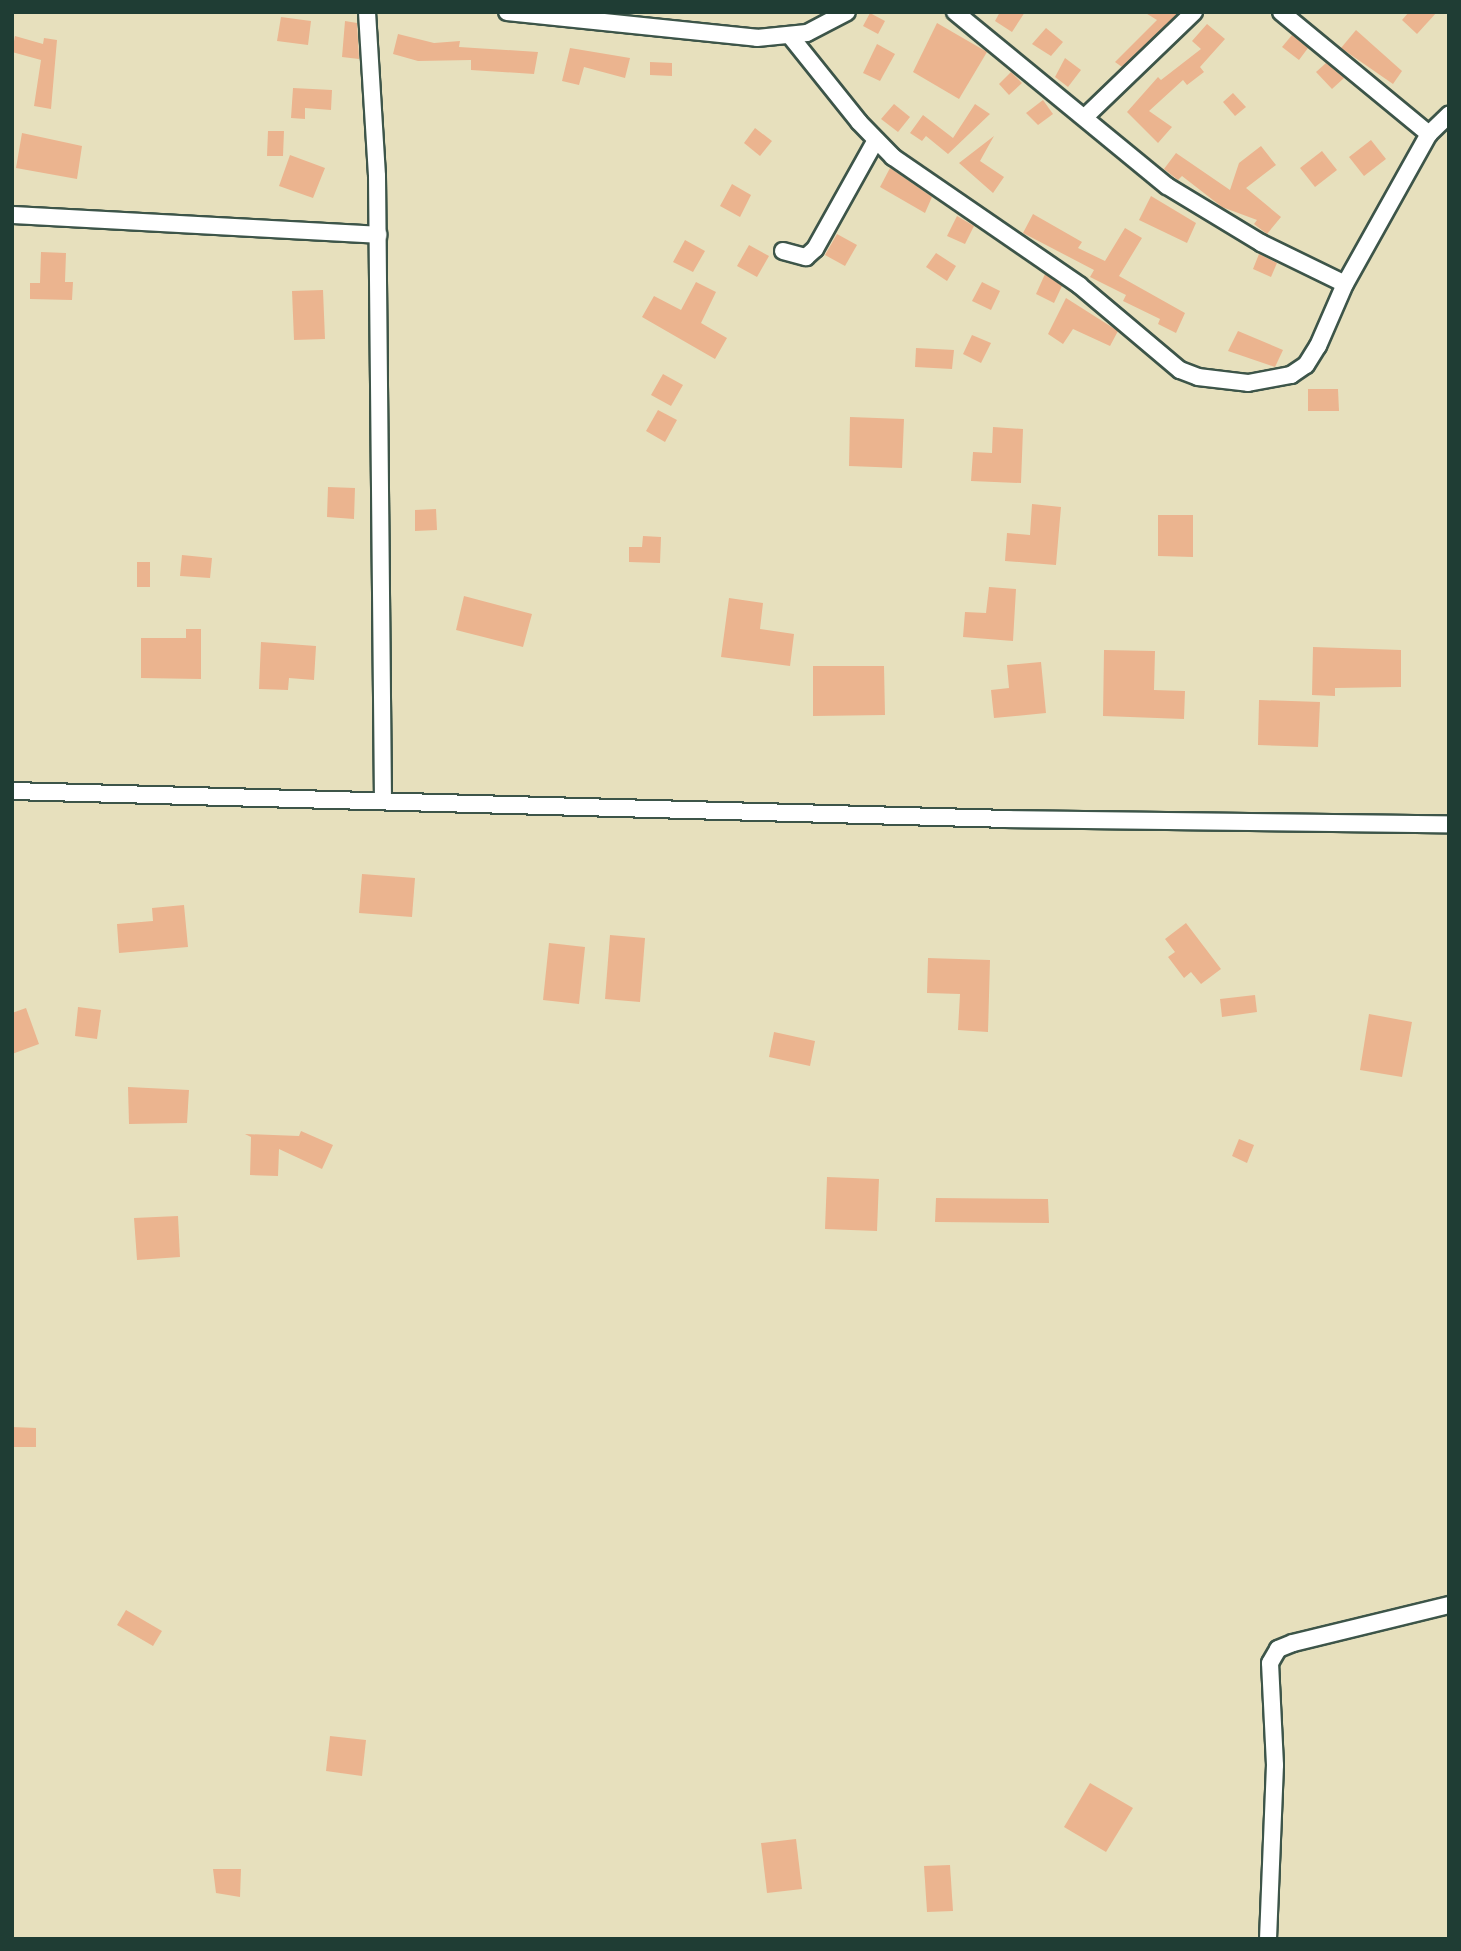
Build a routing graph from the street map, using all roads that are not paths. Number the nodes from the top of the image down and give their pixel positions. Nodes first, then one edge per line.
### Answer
1 (367, 12) edge
2 (507, 12) edge
3 (847, 12) edge
4 (955, 12) edge
5 (1194, 12) edge
6 (1281, 12) edge
7 (791, 37) junction
8 (1449, 115) edge
9 (1086, 116) junction
10 (1429, 134) junction
11 (876, 140) junction
12 (12, 215) edge
13 (378, 236) junction
14 (783, 251) dead end
15 (1345, 285) junction
16 (12, 791) edge
17 (383, 798) junction
18 (1449, 824) edge
19 (1449, 1605) edge
20 (1268, 1939) edge

1 - 13 street
2 - 7 street
3 - 7 street
4 - 9 street
5 - 9 street
6 - 10 street
7 - 11 street
8 - 10 street
9 - 15 street
10 - 15 street
11 - 14 street
11 - 15 street
12 - 13 street
13 - 17 street
16 - 17 street
17 - 18 street
19 - 20 street

